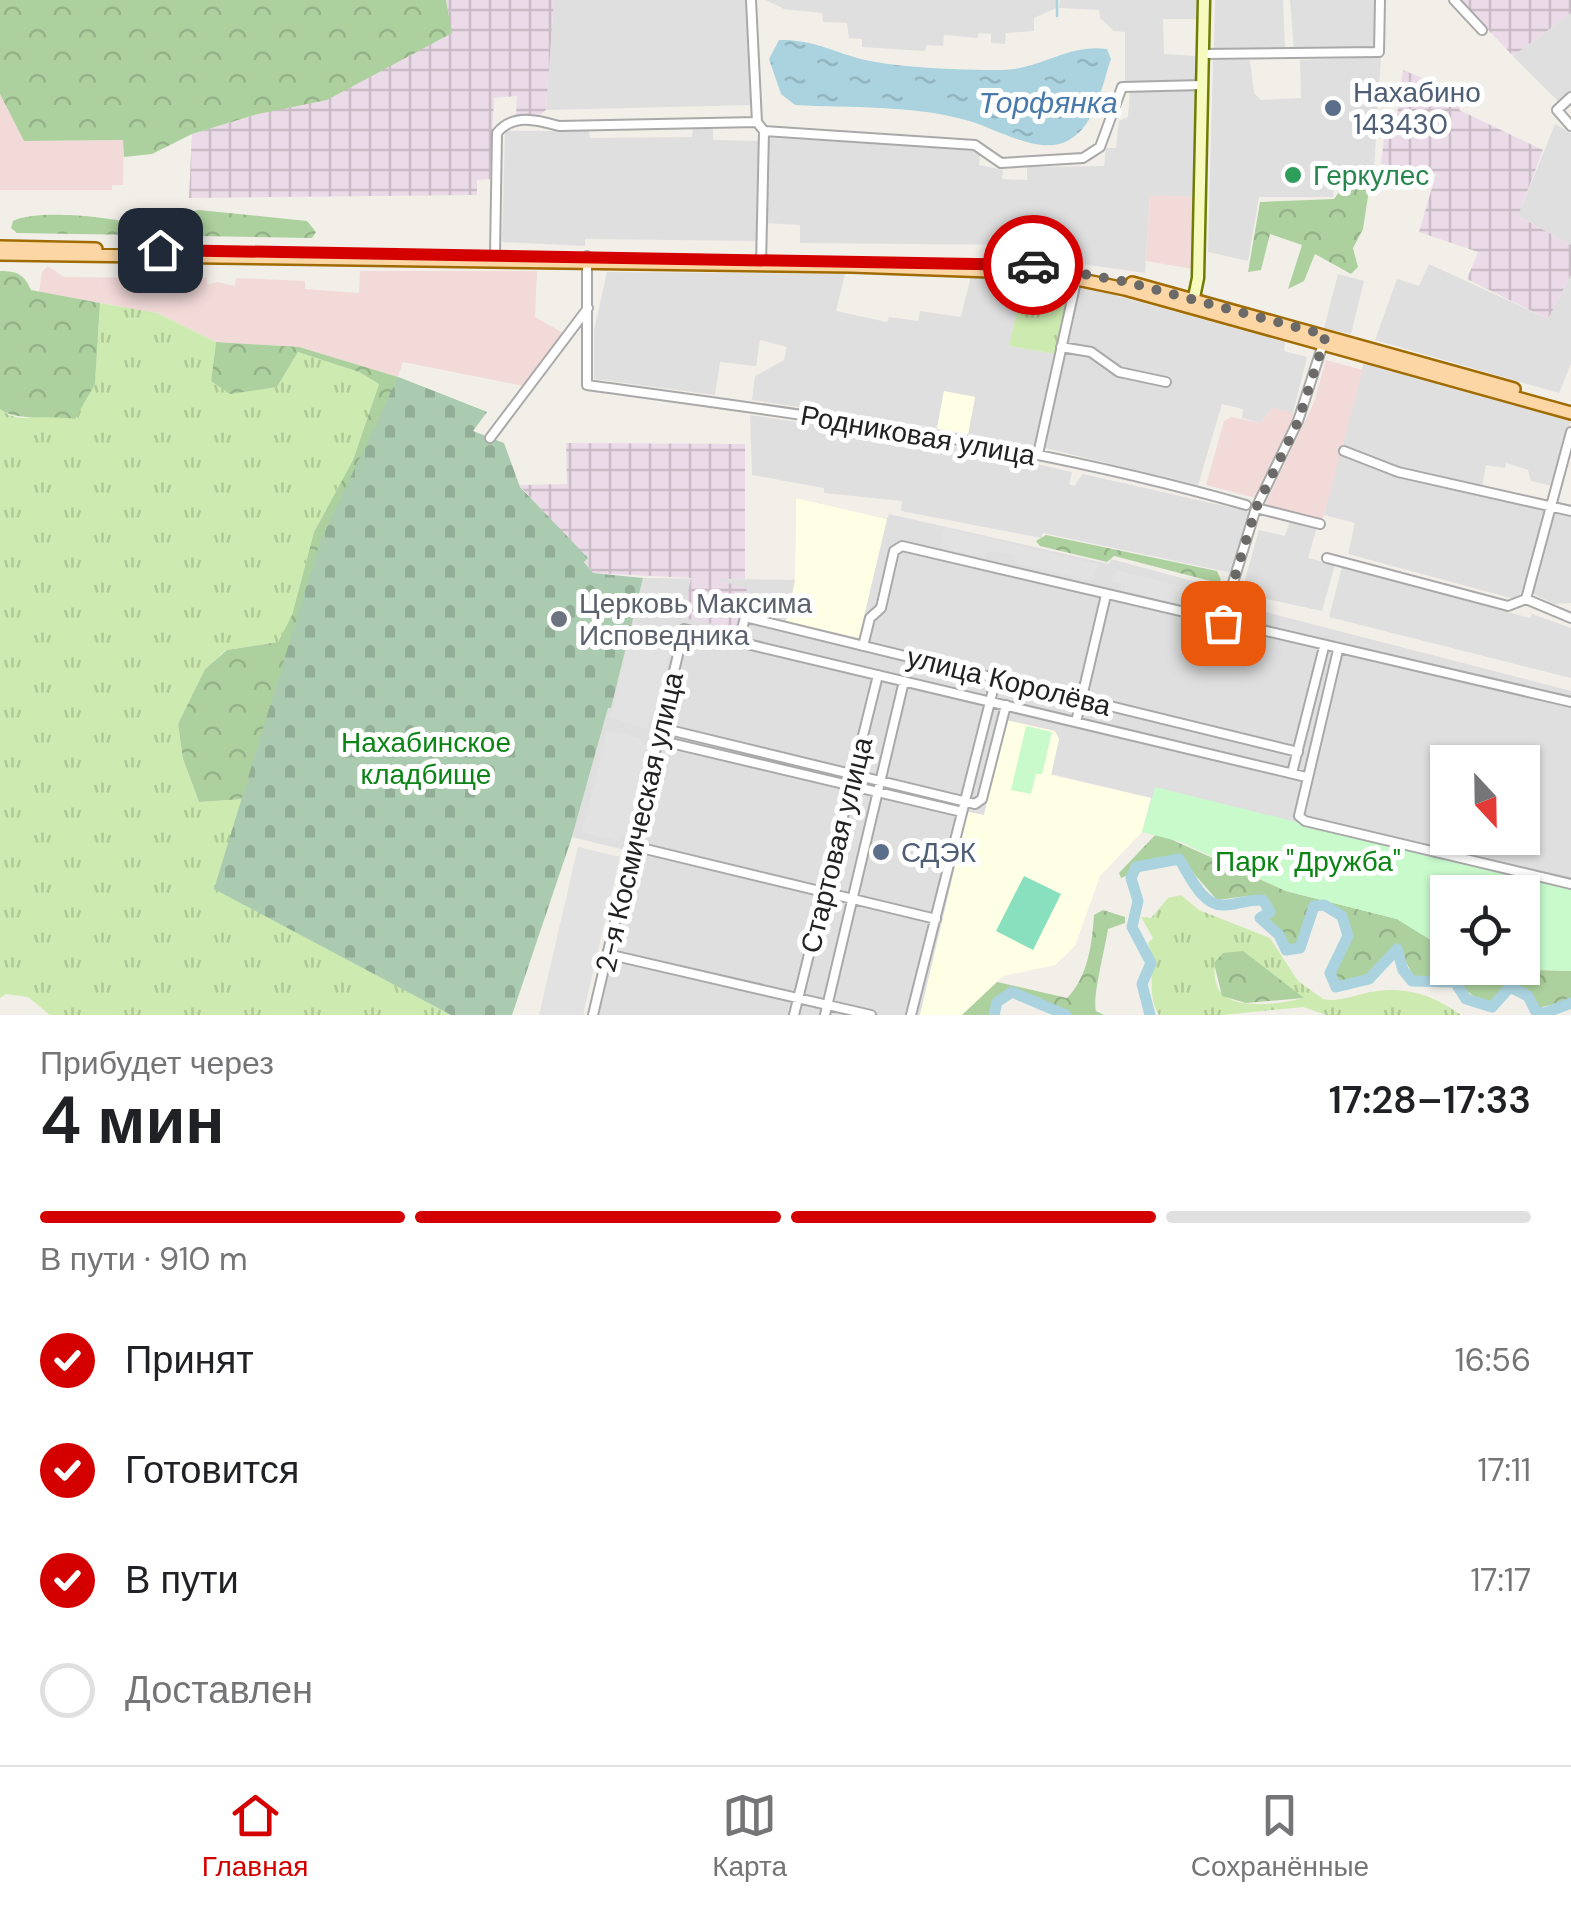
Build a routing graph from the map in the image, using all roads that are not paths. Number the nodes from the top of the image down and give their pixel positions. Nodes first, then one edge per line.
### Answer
1 (751, 0) edge
2 (1204, 0) edge
3 (1380, 0) edge
4 (1454, 0) edge
5 (1482, 30) dead end
6 (1204, 54) junction
7 (1203, 85) junction
8 (1571, 97) edge
9 (757, 122) junction
10 (1571, 126) edge
11 (764, 131) junction
12 (0, 246) edge
13 (0, 254) edge
14 (495, 254) junction
15 (587, 260) junction
16 (761, 262) junction
17 (1077, 278) junction
18 (1193, 303) junction
19 (588, 308) junction
20 (1325, 340) junction
21 (1061, 347) junction
22 (1166, 382) dead end
23 (1571, 405) edge
24 (1571, 413) edge
25 (1571, 432) edge
26 (490, 438) dead end
27 (1344, 450) dead end
28 (1038, 454) junction
29 (1551, 505) junction
30 (1251, 507) junction
31 (1571, 511) edge
32 (1320, 524) dead end
33 (1327, 558) dead end
34 (1106, 595) junction
35 (1229, 596) junction
36 (1526, 600) junction
37 (1571, 618) edge
38 (1221, 622) junction
39 (684, 629) joint
40 (739, 642) junction
41 (865, 646) junction
42 (1324, 647) junction
43 (1338, 650) junction
44 (862, 671) junction
45 (878, 675) junction
46 (996, 678) junction
47 (904, 681) junction
48 (1082, 698) junction
49 (990, 702) junction
50 (1571, 702) edge
51 (1006, 705) junction
52 (1076, 722) junction
53 (660, 728) junction
54 (658, 740) junction
55 (1298, 752) junction
56 (1292, 773) junction
57 (853, 774) junction
58 (1306, 777) junction
59 (880, 781) junction
60 (850, 786) junction
61 (878, 792) junction
62 (965, 801) junction
63 (962, 812) junction
64 (633, 846) junction
65 (1571, 884) edge
66 (824, 892) junction
67 (852, 899) junction
68 (936, 919) junction
69 (608, 954) junction
70 (798, 998) junction
71 (826, 1010) edge
72 (593, 1015) edge
73 (794, 1015) edge
74 (871, 1015) edge
75 (912, 1015) edge

1 - 9 street
2 - 6 main road
3 - 6 street
4 - 5 street
6 - 7 main road
7 - 11 street
7 - 18 main road
8 - 10 street
9 - 11 street
9 - 14 street
11 - 16 street
12 - 14 main road
13 - 15 main road
14 - 15 main road
15 - 16 main road
15 - 19 street
16 - 17 main road
16 - 18 main road
17 - 18 main road
17 - 21 street
18 - 20 main road
19 - 26 street
19 - 28 street, Родниковая улица
20 - 23 main road
20 - 24 main road
20 - 30 street
21 - 22 street
21 - 28 street
25 - 29 street
27 - 29 street
28 - 30 street, Родниковая улица
29 - 31 street
29 - 36 street
30 - 32 street, Родниковая улица
30 - 35 street
33 - 36 street
34 - 38 street
34 - 41 street
34 - 48 street
35 - 38 street
35 - 38 street
36 - 37 street
38 - 42 street
39 - 40 street, улица Королёва
39 - 53 street, 2-я Космическая улица
40 - 41 street, улица Королёва
40 - 44 street, улица Королёва
41 - 44 street
41 - 46 street, улица Королёва
42 - 43 street
42 - 55 street
43 - 50 street
43 - 58 street
44 - 45 street, улица Королёва
45 - 47 street, улица Королёва
45 - 57 street, Стартовая улица
46 - 48 street, улица Королёва
46 - 49 street
47 - 49 street, улица Королёва
47 - 59 street, Стартовая улица
48 - 52 street
48 - 55 street, улица Королёва
49 - 51 street, улица Королёва
49 - 62 street
51 - 52 street, улица Королёва
51 - 62 street
52 - 56 street, улица Королёва
53 - 54 street, 2-я Космическая улица
53 - 57 street
54 - 60 street
54 - 64 street, 2-я Космическая улица
55 - 56 street
56 - 58 street, улица Королёва
57 - 59 street
57 - 60 street, Стартовая улица
58 - 65 street
59 - 61 street, Стартовая улица
59 - 62 street
60 - 61 street
60 - 66 street, Стартовая улица
61 - 63 street
61 - 67 street, Стартовая улица
62 - 63 street
63 - 68 street
64 - 66 street
64 - 69 street, 2-я Космическая улица
66 - 67 street
66 - 70 street, Стартовая улица
67 - 68 street
67 - 71 street, Стартовая улица
68 - 75 street
69 - 70 street
69 - 72 street, 2-я Космическая улица
70 - 71 street
70 - 73 street, Стартовая улица
71 - 74 street

